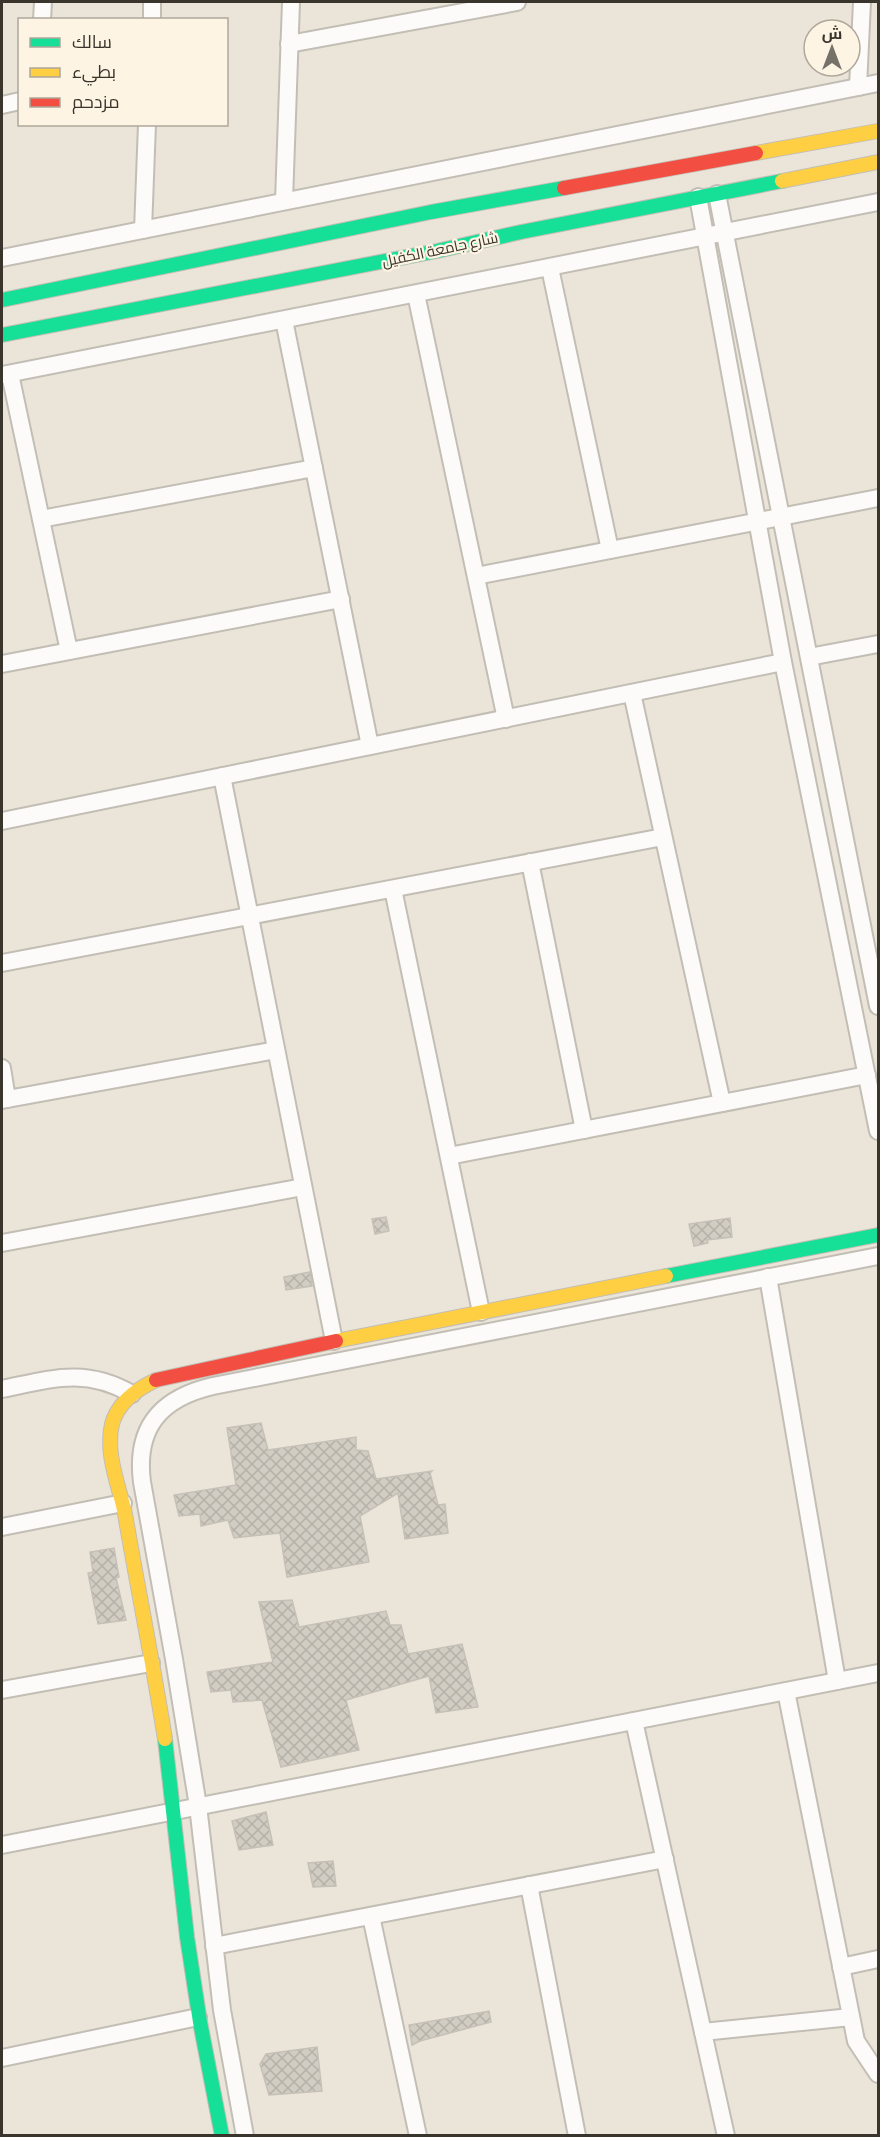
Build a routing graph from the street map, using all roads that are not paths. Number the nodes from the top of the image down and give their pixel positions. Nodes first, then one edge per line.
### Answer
1 (43, 2) edge
2 (152, 2) edge
3 (291, 2) edge
4 (425, 2) edge
5 (517, 2) edge
6 (862, 2) edge
7 (42, 18) edge
8 (152, 18) edge
9 (425, 19) junction
10 (289, 44) junction
11 (879, 82) edge
12 (858, 87) junction
13 (18, 101) edge
14 (2, 105) edge
15 (147, 126) edge
16 (879, 131) edge
17 (879, 162) edge
18 (717, 194) junction
19 (520, 196) junction
20 (698, 197) junction
21 (284, 201) junction
22 (879, 202) edge
23 (431, 212) junction
24 (143, 230) junction
25 (521, 232) junction
26 (724, 233) junction
27 (706, 237) junction
28 (437, 251) junction
29 (2, 258) edge
30 (550, 268) junction
31 (416, 294) junction
32 (2, 300) edge
33 (284, 320) junction
34 (2, 335) edge
35 (6, 375) edge
36 (314, 468) junction
37 (879, 498) edge
38 (781, 517) junction
39 (41, 519) junction
40 (758, 521) junction
41 (610, 550) junction
42 (476, 576) junction
43 (341, 599) junction
44 (879, 644) edge
45 (69, 651) junction
46 (809, 657) junction
47 (783, 662) junction
48 (2, 664) edge
49 (632, 693) junction
50 (506, 719) junction
51 (370, 746) junction
52 (222, 776) junction
53 (2, 821) edge
54 (663, 837) junction
55 (530, 862) junction
56 (393, 889) junction
57 (250, 916) junction
58 (2, 963) edge
59 (879, 1006) edge
60 (276, 1050) junction
61 (2, 1068) edge
62 (867, 1075) junction
63 (4, 1100) edge
64 (722, 1103) junction
65 (584, 1130) junction
66 (879, 1131) edge
67 (449, 1156) junction
68 (303, 1187) junction
69 (879, 1235) edge
70 (2, 1243) edge
71 (879, 1256) edge
72 (768, 1277) junction
73 (481, 1312) junction
74 (334, 1341) junction
75 (2, 1389) edge
76 (132, 1394) junction
77 (123, 1503) junction
78 (2, 1527) edge
79 (151, 1663) junction
80 (879, 1672) edge
81 (837, 1681) junction
82 (2, 1690) edge
83 (786, 1691) junction
84 (634, 1721) junction
85 (198, 1806) junction
86 (174, 1810) junction
87 (2, 1845) edge
88 (664, 1859) junction
89 (529, 1885) junction
90 (371, 1916) junction
91 (214, 1946) junction
92 (879, 1959) edge
93 (841, 1967) junction
94 (198, 2017) junction
95 (851, 2017) junction
96 (703, 2032) junction
97 (2, 2058) edge
98 (879, 2074) edge
99 (222, 2136) edge
100 (246, 2136) edge
101 (418, 2136) edge
102 (577, 2136) edge
103 (726, 2136) edge

1 - 7 street
2 - 8 street
3 - 10 street
4 - 9 street
5 - 9 street
6 - 12 street
9 - 10 street
10 - 21 street
11 - 12 street
12 - 21 street
13 - 14 street
15 - 24 street
16 - 19 main road
17 - 18 main road, شارع جامعة الكفيل
18 - 20 main road, شارع جامعة الكفيل
18 - 26 street
19 - 23 main road
19 - 25 main road
20 - 25 main road, شارع جامعة الكفيل
20 - 27 street
21 - 24 street
22 - 26 street
23 - 28 main road
23 - 32 main road
24 - 29 street
25 - 28 main road, شارع جامعة الكفيل
26 - 27 street
26 - 38 street
27 - 30 street
27 - 40 street
28 - 34 main road, شارع جامعة الكفيل
30 - 31 street
30 - 41 street
31 - 33 street
31 - 42 street
33 - 35 street
33 - 36 street
35 - 39 street
36 - 39 street
36 - 43 street
37 - 38 street
38 - 40 street
38 - 46 street
39 - 45 street
40 - 41 street
40 - 47 street
41 - 42 street
42 - 50 street
43 - 45 street
43 - 51 street
44 - 46 street
45 - 48 street
46 - 59 street
47 - 49 street
47 - 62 street
49 - 50 street
49 - 54 street
50 - 51 street
51 - 52 street
52 - 53 street
52 - 57 street
54 - 55 street
54 - 64 street
55 - 56 street
55 - 65 street
56 - 57 street
56 - 67 street
57 - 58 street
57 - 60 street
60 - 63 street
60 - 68 street
61 - 63 street
62 - 64 street
62 - 66 street
64 - 65 street
65 - 67 street
67 - 73 street
68 - 70 street
68 - 74 street
69 - 73 main road
71 - 72 street
72 - 81 street
72 - 85 street
73 - 74 main road
74 - 76 main road
75 - 76 street
76 - 77 main road
77 - 78 street
77 - 79 main road
79 - 82 street
79 - 86 main road
80 - 81 street
81 - 83 street
83 - 84 street
83 - 93 street
84 - 85 street
84 - 88 street
85 - 86 street
85 - 91 street
86 - 87 street
86 - 94 main road
88 - 89 street
88 - 96 street
89 - 90 street
89 - 102 street
90 - 91 street
90 - 101 street
91 - 100 street
92 - 93 street
93 - 95 street
94 - 97 street
94 - 99 main road
95 - 96 street
95 - 98 street
96 - 103 street

